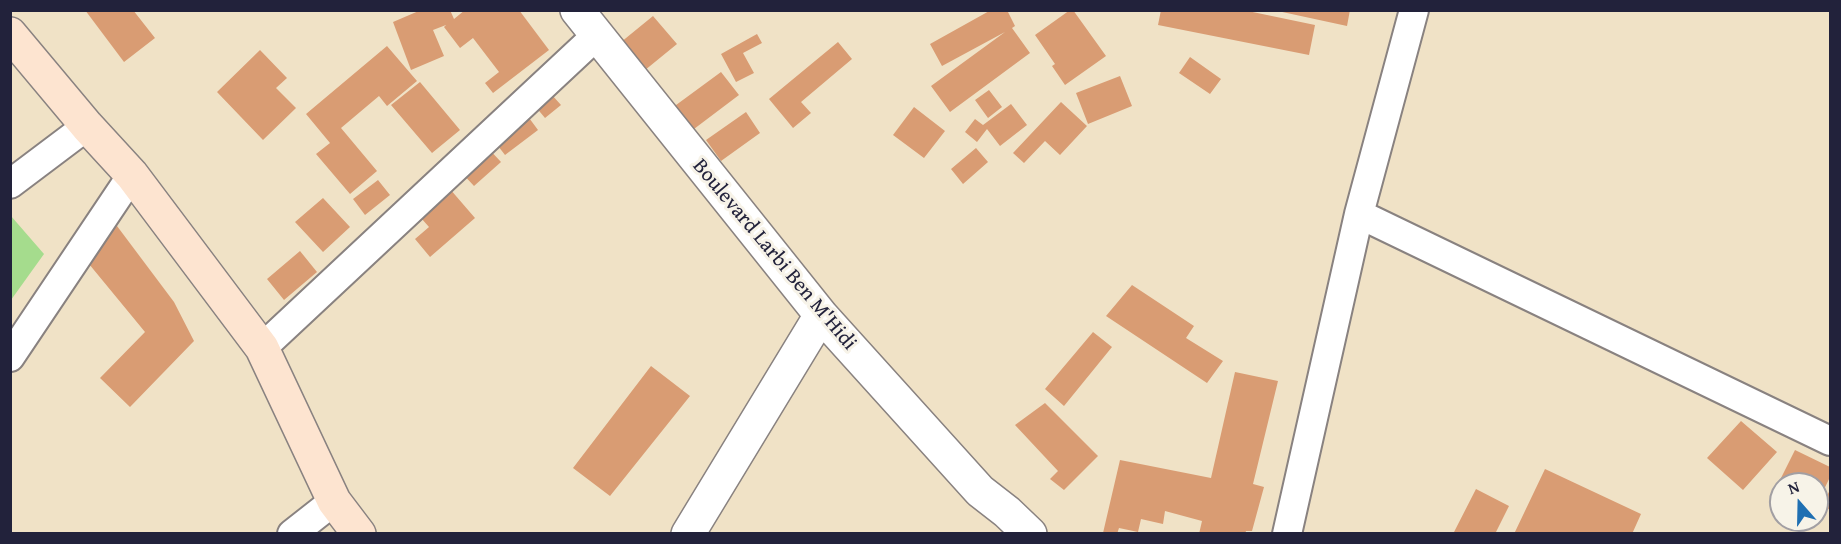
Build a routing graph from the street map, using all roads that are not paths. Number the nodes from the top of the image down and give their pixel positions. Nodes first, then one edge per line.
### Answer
1 (577, 10) edge
2 (1414, 10) edge
3 (10, 34) edge
4 (596, 36) junction
5 (87, 126) junction
6 (132, 175) junction
7 (10, 184) edge
8 (1359, 214) junction
9 (821, 315) junction
10 (262, 348) junction
11 (10, 357) edge
12 (1830, 441) edge
13 (980, 491) junction
14 (334, 501) junction
15 (292, 534) edge
16 (359, 534) edge
17 (688, 534) edge
18 (1005, 534) edge
19 (1030, 534) edge
20 (1287, 534) edge

1 - 4 street, Boulevard Larbi Ben M'Hidi
2 - 8 street
3 - 5 main road
4 - 9 street, Boulevard Larbi Ben M'Hidi
4 - 10 street
5 - 6 main road
5 - 7 street
6 - 10 main road
6 - 11 street
8 - 12 street
8 - 20 street
9 - 13 street, Boulevard Larbi Ben M'Hidi
9 - 17 street
10 - 14 main road
13 - 18 street, Boulevard Larbi Ben M'Hidi
13 - 19 street, Boulevard Larbi Ben M'Hidi
14 - 15 street
14 - 16 main road

